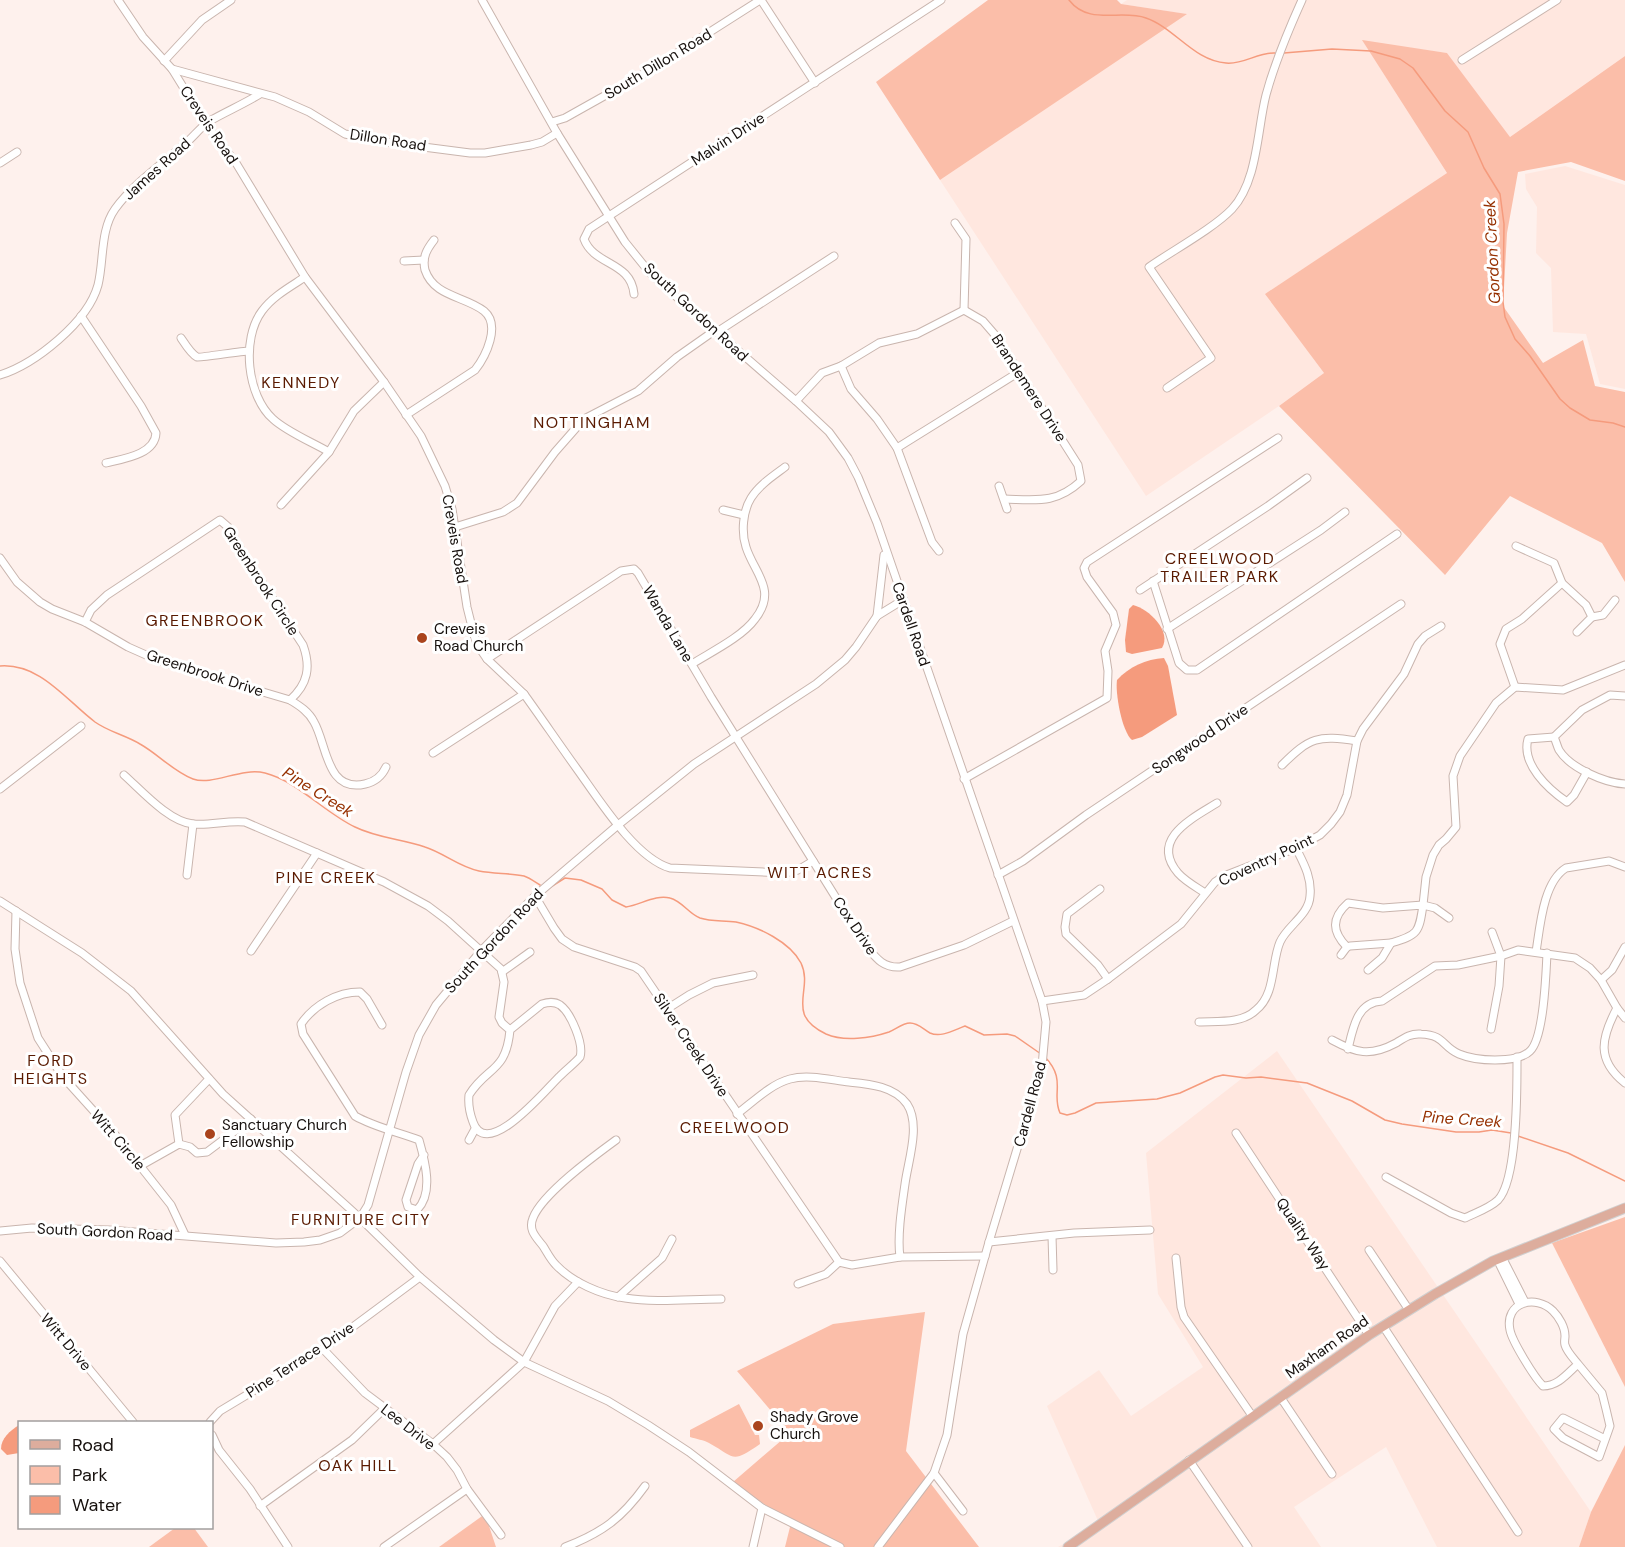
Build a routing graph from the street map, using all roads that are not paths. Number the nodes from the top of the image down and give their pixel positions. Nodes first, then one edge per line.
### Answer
1 (118, 0) edge
2 (231, 0) edge
3 (482, 0) edge
4 (760, 0) edge
5 (941, 0) edge
6 (1302, 0) edge
7 (1557, 0) edge
8 (1462, 60) dead end
9 (164, 61) junction
10 (172, 69) junction
11 (815, 83) junction
12 (260, 94) junction
13 (552, 122) junction
14 (206, 124) junction
15 (557, 133) junction
16 (17, 152) dead end
17 (0, 163) edge
18 (608, 217) junction
19 (955, 223) dead end
20 (434, 240) dead end
21 (834, 256) dead end
22 (423, 260) junction
23 (404, 261) dead end
24 (305, 277) junction
25 (634, 294) dead end
26 (964, 310) junction
27 (81, 316) junction
28 (714, 331) junction
29 (181, 338) dead end
30 (249, 351) junction
31 (841, 366) junction
32 (1019, 372) junction
33 (0, 375) edge
34 (384, 382) junction
35 (1167, 388) dead end
36 (796, 401) junction
37 (406, 415) junction
38 (1278, 438) dead end
39 (897, 448) junction
40 (329, 452) junction
41 (106, 463) dead end
42 (785, 467) dead end
43 (1307, 478) dead end
44 (999, 486) dead end
45 (1005, 499) junction
46 (281, 506) dead end
47 (1007, 509) dead end
48 (723, 510) dead end
49 (1345, 512) dead end
50 (744, 515) junction
51 (455, 527) junction
52 (1397, 534) dead end
53 (1516, 546) dead end
54 (885, 550) junction
55 (939, 551) dead end
56 (0, 558) edge
57 (1153, 581) junction
58 (1562, 583) junction
59 (1140, 590) dead end
60 (903, 600) junction
61 (1615, 600) dead end
62 (1401, 604) dead end
63 (877, 616) junction
64 (1592, 617) junction
65 (85, 622) junction
66 (1441, 626) dead end
67 (1167, 629) junction
68 (1577, 633) dead end
69 (487, 659) junction
70 (692, 664) junction
71 (1625, 665) edge
72 (1515, 687) junction
73 (524, 694) junction
74 (1625, 696) edge
75 (290, 700) junction
76 (81, 726) dead end
77 (736, 735) junction
78 (1554, 737) junction
79 (1357, 741) junction
80 (434, 753) dead end
81 (1282, 765) dead end
82 (386, 767) dead end
83 (1587, 772) junction
84 (124, 775) dead end
85 (964, 779) junction
86 (1625, 784) edge
87 (0, 789) edge
88 (1217, 803) dead end
89 (193, 824) junction
90 (618, 825) junction
91 (1296, 848) junction
92 (317, 853) junction
93 (813, 861) junction
94 (1625, 867) edge
95 (188, 875) dead end
96 (998, 875) junction
97 (1100, 890) dead end
98 (1205, 893) junction
99 (535, 896) junction
100 (2, 905) edge
101 (1423, 905) junction
102 (16, 911) junction
103 (1449, 918) dead end
104 (1013, 921) junction
105 (1492, 932) dead end
106 (1391, 943) junction
107 (1347, 947) junction
108 (1625, 947) edge
109 (251, 951) dead end
110 (481, 951) junction
111 (530, 952) dead end
112 (1536, 952) junction
113 (1547, 953) junction
114 (1341, 955) dead end
115 (1501, 956) junction
116 (1368, 970) dead end
117 (502, 972) junction
118 (753, 975) dead end
119 (1108, 979) junction
120 (1601, 980) junction
121 (1042, 1001) junction
122 (1617, 1008) junction
123 (667, 1009) junction
124 (1625, 1018) edge
125 (1199, 1022) dead end
126 (382, 1025) dead end
127 (1491, 1029) dead end
128 (510, 1030) junction
129 (1332, 1040) dead end
130 (1348, 1048) junction
131 (1517, 1057) junction
132 (209, 1079) junction
133 (1625, 1083) edge
134 (737, 1114) junction
135 (251, 1119) junction
136 (390, 1128) junction
137 (476, 1129) junction
138 (1236, 1133) dead end
139 (469, 1140) dead end
140 (616, 1140) dead end
141 (179, 1144) junction
142 (424, 1155) junction
143 (141, 1166) junction
144 (1386, 1177) dead end
145 (1625, 1208) edge
146 (360, 1218) junction
147 (1150, 1230) dead end
148 (0, 1231) edge
149 (185, 1235) junction
150 (1052, 1236) junction
151 (672, 1239) dead end
152 (989, 1242) junction
153 (1369, 1250) dead end
154 (985, 1256) junction
155 (900, 1257) junction
156 (1176, 1258) dead end
157 (1499, 1258) junction
158 (0, 1261) edge
159 (839, 1262) junction
160 (1053, 1270) dead end
161 (420, 1277) junction
162 (578, 1282) junction
163 (798, 1284) dead end
164 (618, 1297) junction
165 (721, 1299) dead end
166 (1522, 1303) junction
167 (1409, 1310) junction
168 (1383, 1326) junction
169 (1369, 1335) junction
170 (323, 1349) junction
171 (524, 1362) junction
172 (1578, 1365) junction
173 (1281, 1398) junction
174 (385, 1408) junction
175 (1253, 1417) junction
176 (132, 1421) edge
177 (211, 1421) edge
178 (213, 1437) edge
179 (1605, 1439) junction
180 (433, 1444) junction
181 (1189, 1460) junction
182 (934, 1473) junction
183 (1332, 1474) dead end
184 (645, 1486) dead end
185 (467, 1489) junction
186 (260, 1506) junction
187 (762, 1508) junction
188 (963, 1511) dead end
189 (1518, 1532) dead end
190 (501, 1535) dead end
191 (590, 1538) junction
192 (288, 1547) edge
193 (384, 1547) edge
194 (565, 1547) edge
195 (594, 1547) edge
196 (753, 1547) edge
197 (840, 1547) edge
198 (878, 1547) edge
199 (1068, 1547) edge
200 (1248, 1547) edge

1 - 9 street, Dillon Road
2 - 9 street
3 - 13 street, South Gordon Road
4 - 11 street
4 - 13 street, South Dillon Road
5 - 11 street, Malvin Drive
6 - 35 street
7 - 8 street
9 - 10 street, Dillon Road
10 - 12 street, Dillon Road
10 - 14 street, Creveis Road
11 - 18 street, Malvin Drive
12 - 14 street, James Road
12 - 15 street, Dillon Road
13 - 15 street, South Gordon Road
14 - 24 street, Creveis Road
14 - 27 street, James Road
15 - 18 street, South Gordon Road
16 - 17 street
18 - 25 street, Malvin Drive
18 - 28 street, South Gordon Road
19 - 26 street
20 - 22 street
21 - 28 street
22 - 23 street
22 - 37 street
24 - 30 street
24 - 34 street, Creveis Road
26 - 31 street
26 - 32 street, Brandemere Drive
27 - 33 street, James Road
27 - 41 street
28 - 36 street, South Gordon Road
28 - 51 street
29 - 30 street
30 - 40 street
31 - 36 street
31 - 39 street
32 - 39 street
32 - 45 street, Brandemere Drive
34 - 37 street, Creveis Road
34 - 40 street
36 - 54 street, South Gordon Road
37 - 51 street, Creveis Road
38 - 85 street
39 - 55 street
40 - 46 street
42 - 50 street
43 - 57 street
44 - 45 street
45 - 47 street
48 - 50 street
49 - 67 street
50 - 70 street
51 - 69 street, Creveis Road
52 - 67 street
53 - 58 street
54 - 60 street, Cardell Road
54 - 63 street
56 - 65 street, Greenbrook Drive
57 - 59 street
57 - 67 street
58 - 64 street
58 - 72 street
60 - 63 street, South Gordon Road
60 - 85 street, Cardell Road
61 - 64 street
62 - 96 street, Songwood Drive
63 - 77 street, South Gordon Road
64 - 68 street
65 - 75 street, Greenbrook Drive
65 - 75 street, Greenbrook Circle
66 - 79 street, Coventry Point
69 - 70 street, Wanda Lane
69 - 73 street, Creveis Road
70 - 77 street, Wanda Lane
71 - 72 street
72 - 101 street
73 - 80 street
73 - 90 street, Creveis Road
74 - 78 street
75 - 82 street, Greenbrook Drive
76 - 87 street
77 - 90 street, South Gordon Road
77 - 93 street, Cox Drive
78 - 83 street
78 - 83 street
79 - 81 street
79 - 91 street, Coventry Point
83 - 86 street
84 - 89 street
85 - 96 street, Cardell Road
88 - 98 street
89 - 92 street
89 - 95 street
90 - 93 street, Creveis Road
90 - 99 street, South Gordon Road
91 - 98 street, Coventry Point
91 - 125 street
92 - 109 street
92 - 110 street
93 - 104 street, Cox Drive
94 - 112 street
96 - 104 street, Cardell Road
97 - 119 street
98 - 119 street, Coventry Point
99 - 110 street, South Gordon Road
99 - 123 street, Silver Creek Drive
100 - 102 street
101 - 103 street
101 - 106 street
101 - 107 street
102 - 132 street
102 - 143 street, Witt Circle
104 - 121 street, Cardell Road
105 - 115 street
106 - 107 street
106 - 116 street
107 - 114 street
108 - 120 street
110 - 117 street
110 - 136 street, South Gordon Road
111 - 117 street
112 - 113 street
112 - 115 street
113 - 120 street
113 - 131 street
115 - 127 street
115 - 130 street
117 - 128 street
118 - 123 street
119 - 121 street, Coventry Point
120 - 122 street
121 - 152 street, Cardell Road
122 - 124 street
122 - 133 street
123 - 134 street, Silver Creek Drive
126 - 136 street
128 - 137 street
128 - 137 street
129 - 130 street
130 - 131 street
131 - 144 street
132 - 135 street
132 - 141 street
134 - 155 street
134 - 159 street, Silver Creek Drive
135 - 141 street
135 - 146 street
136 - 142 street
136 - 146 street, South Gordon Road
137 - 139 street
138 - 169 street, Quality Way
140 - 162 street
141 - 143 street
142 - 142 street
143 - 149 street, Witt Circle
145 - 157 main road, Maxham Road
146 - 149 street, South Gordon Road
146 - 161 street
147 - 150 street
148 - 149 street, South Gordon Road
150 - 152 street
150 - 160 street
151 - 164 street
152 - 154 street, Cardell Road
153 - 167 street
154 - 155 street
154 - 182 street, Cardell Road
155 - 159 street
156 - 175 street
157 - 166 street
157 - 167 main road, Maxham Road
158 - 176 street, Witt Drive
159 - 163 street
161 - 170 street, Pine Terrace Drive
161 - 171 street
162 - 164 street
162 - 171 street
164 - 165 street
166 - 172 street
166 - 172 street
167 - 168 main road, Maxham Road
168 - 169 main road, Maxham Road
168 - 189 street
169 - 173 main road, Maxham Road
170 - 174 street, Lee Drive
170 - 177 street, Pine Terrace Drive
171 - 180 street
171 - 187 street
172 - 179 street
173 - 175 main road, Maxham Road
173 - 183 street
174 - 180 street, Lee Drive
174 - 186 street
175 - 181 main road, Maxham Road
178 - 186 street
179 - 179 street
180 - 185 street, Lee Drive
181 - 199 main road, Maxham Road
181 - 200 street
182 - 188 street
182 - 198 street, Cardell Road
184 - 191 street
185 - 190 street, Lee Drive
185 - 193 street
186 - 192 street
187 - 196 street
187 - 197 street
191 - 194 street
191 - 195 street

